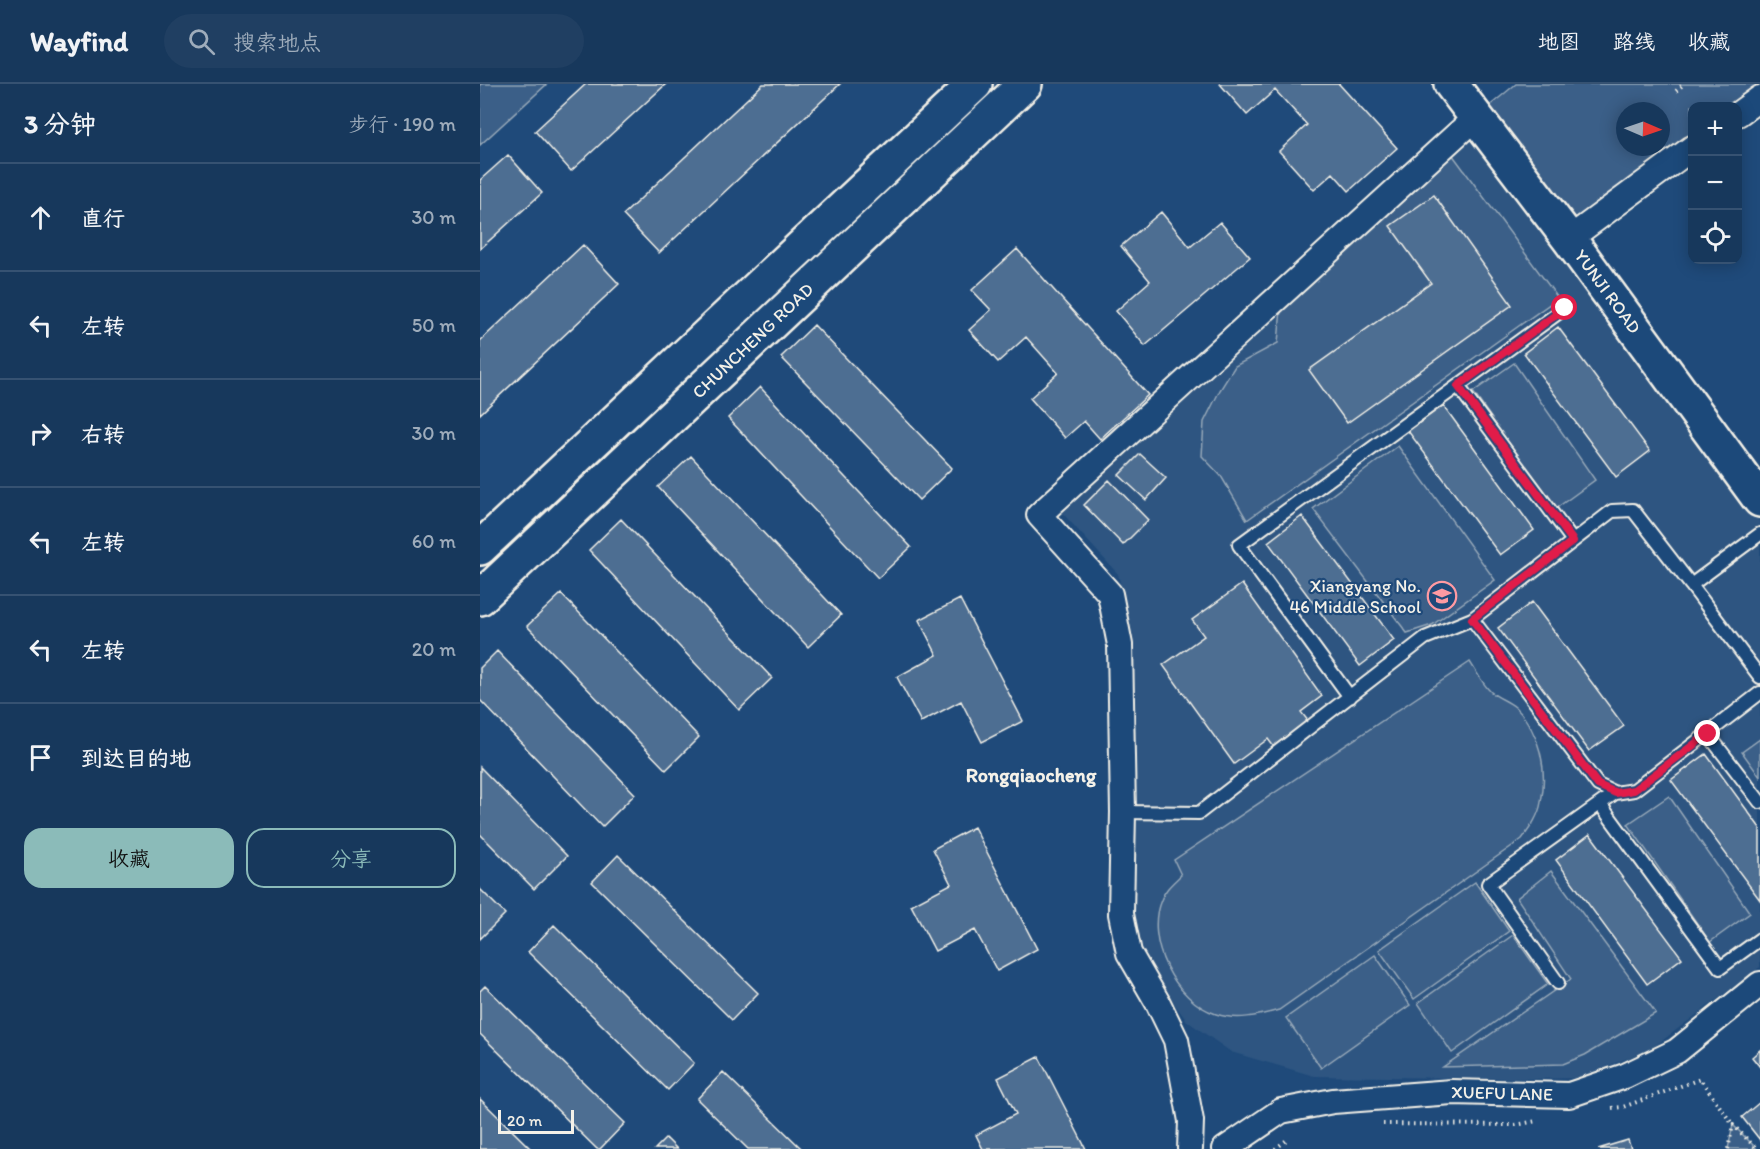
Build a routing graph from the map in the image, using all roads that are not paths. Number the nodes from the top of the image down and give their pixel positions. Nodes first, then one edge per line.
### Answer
1 (975, 84) edge
2 (1025, 84) edge
3 (1451, 84) edge
4 (1760, 98) edge
5 (1742, 111) edge
6 (1476, 117) junction
7 (1688, 151) edge
8 (1569, 239) junction
9 (1565, 308) dead end
10 (1458, 386) junction
11 (1760, 500) edge
12 (1760, 534) edge
13 (1573, 541) junction
14 (480, 548) edge
15 (1691, 585) junction
16 (480, 598) edge
17 (1472, 619) junction
18 (1760, 677) edge
19 (1760, 693) edge
20 (1350, 697) junction
21 (1708, 734) junction
22 (1616, 793) junction
23 (1760, 802) edge
24 (1600, 804) junction
25 (1123, 812) junction
26 (1760, 939) edge
27 (1558, 983) dead end
28 (1760, 984) edge
29 (1190, 1149) edge
30 (1225, 1149) edge

1 - 14 street, CHUNCHENG ROAD
2 - 16 street, CHUNCHENG ROAD
3 - 6 street, YUNJI ROAD
4 - 5 street
6 - 8 street, YUNJI ROAD
6 - 25 street
7 - 8 street
8 - 11 street, YUNJI ROAD
9 - 10 lane
10 - 13 lane
10 - 20 lane
12 - 15 lane
13 - 15 lane
13 - 17 lane
15 - 18 lane
17 - 20 lane
17 - 22 lane
19 - 21 lane
20 - 25 lane
21 - 22 lane
21 - 23 lane
22 - 24 lane
24 - 26 lane
24 - 27 lane
25 - 29 street
28 - 30 street, XUEFU LANE

